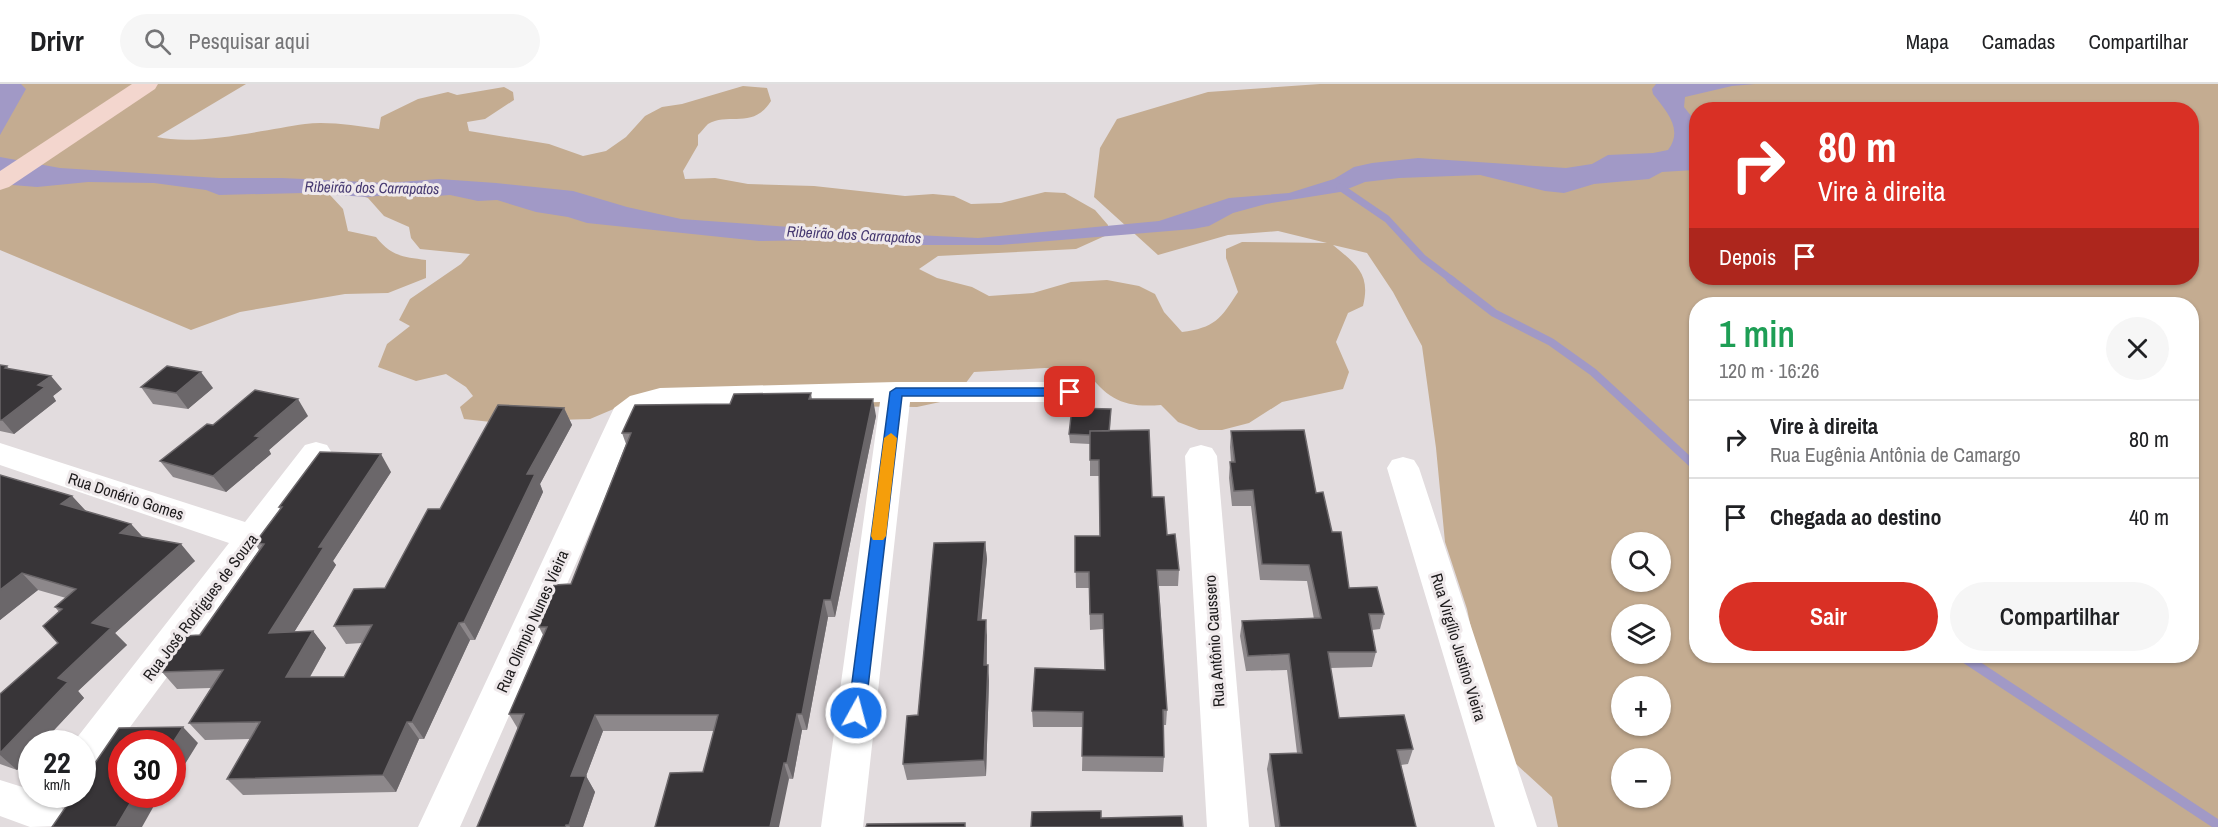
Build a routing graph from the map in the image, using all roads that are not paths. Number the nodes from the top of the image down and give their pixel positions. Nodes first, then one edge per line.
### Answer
1 (147, 84) edge
2 (0, 182) edge
3 (896, 392) junction
4 (1070, 392) dead end
5 (316, 453) edge
6 (0, 454) edge
7 (1201, 456) dead end
8 (1403, 468) dead end
9 (253, 538) junction
10 (96, 743) edge
11 (0, 798) edge
12 (45, 812) edge
13 (439, 827) edge
14 (842, 827) edge
15 (1228, 827) edge
16 (1516, 827) edge

1 - 2 street
3 - 4 street
3 - 13 street, Rua Olímpio Nunes Vieira
3 - 14 street
5 - 9 street, Rua José Rodrigues de Souza
6 - 9 street, Rua Donério Gomes
7 - 15 street, Rua Antônio Caussero
8 - 16 street, Rua Virgílio Justino Vieira
9 - 10 street, Rua José Rodrigues de Souza
11 - 12 street

